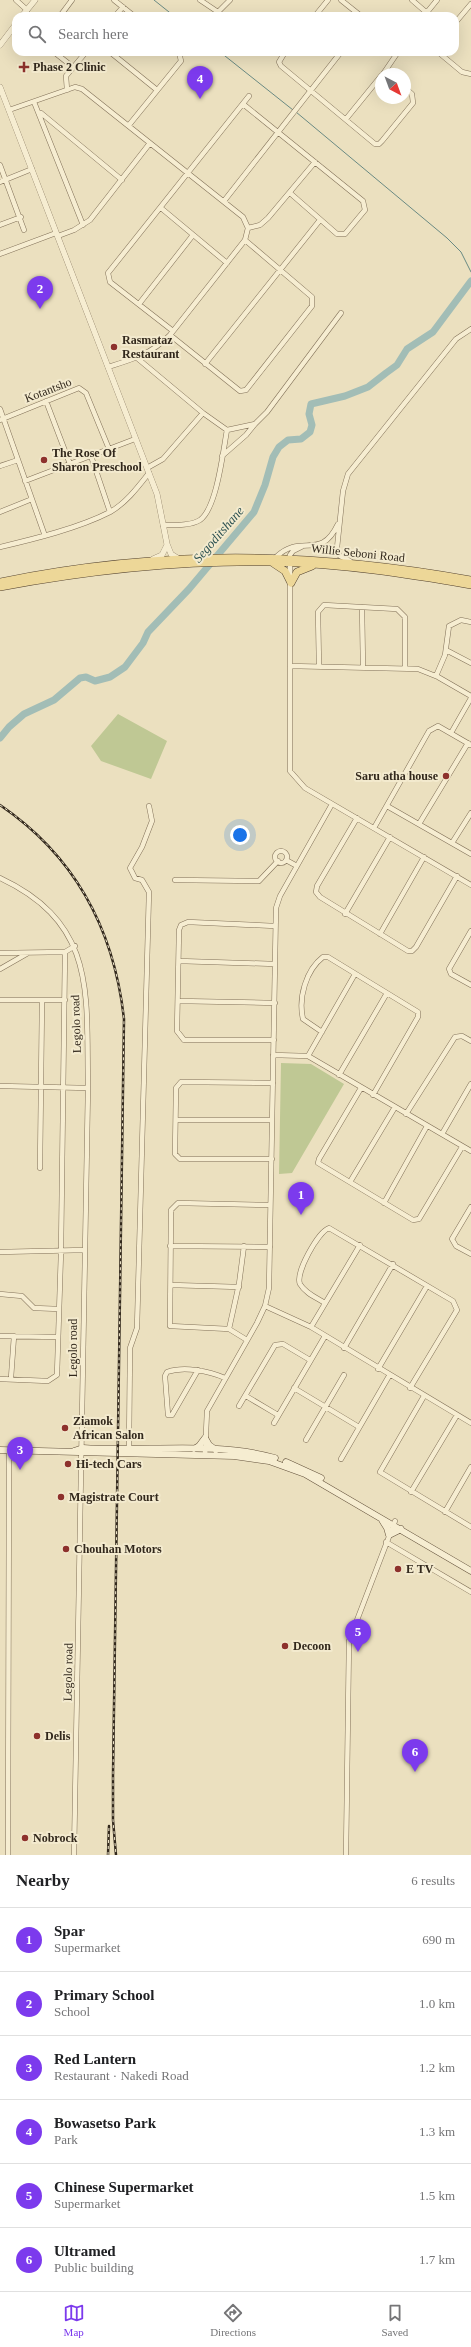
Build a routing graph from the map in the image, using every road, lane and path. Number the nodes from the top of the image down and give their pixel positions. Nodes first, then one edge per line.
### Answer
1 (16, 0) edge
2 (35, 0) edge
3 (72, 0) edge
4 (114, 0) edge
5 (200, 0) edge
6 (230, 0) edge
7 (328, 0) edge
8 (341, 0) edge
9 (412, 0) edge
10 (437, 0) edge
11 (471, 4) edge
12 (123, 7) junction
13 (27, 10) joint
14 (63, 12) edge
15 (119, 12) edge
16 (129, 12) edge
17 (318, 12) edge
18 (356, 12) edge
19 (424, 12) edge
20 (428, 12) edge
21 (459, 18) edge
22 (12, 29) edge
23 (0, 45) edge
24 (59, 56) edge
25 (83, 56) edge
26 (115, 56) edge
27 (180, 56) edge
28 (283, 56) edge
29 (338, 56) edge
30 (396, 56) edge
31 (443, 56) edge
32 (73, 67) junction
33 (388, 68) edge
34 (471, 74) edge
35 (375, 83) edge
36 (0, 87) edge
37 (67, 90) junction
38 (157, 90) junction
39 (311, 90) junction
40 (411, 93) edge
41 (249, 96) dead end
42 (34, 102) junction
43 (243, 104) junction
44 (9, 110) junction
45 (39, 112) junction
46 (346, 119) junction
47 (129, 126) junction
48 (277, 132) junction
49 (150, 143) junction
50 (315, 162) junction
51 (0, 165) edge
52 (32, 168) junction
53 (188, 173) junction
54 (6, 179) junction
55 (122, 180) junction
56 (0, 182) edge
57 (290, 193) junction
58 (224, 201) junction
59 (161, 208) junction
60 (21, 217) junction
61 (320, 220) junction
62 (0, 225) edge
63 (83, 225) junction
64 (248, 228) junction
65 (24, 230) dead end
66 (57, 235) junction
67 (193, 235) junction
68 (245, 240) junction
69 (0, 254) edge
70 (227, 263) junction
71 (281, 269) junction
72 (138, 304) junction
73 (341, 313) dead end
74 (471, 329) edge
75 (171, 333) junction
76 (137, 358) junction
77 (205, 364) junction
78 (108, 367) junction
79 (46, 401) junction
80 (0, 409) edge
81 (203, 413) junction
82 (2, 419) edge
83 (254, 424) junction
84 (227, 430) junction
85 (135, 439) junction
86 (110, 449) junction
87 (91, 456) junction
88 (221, 457) junction
89 (18, 460) junction
90 (70, 464) junction
91 (0, 466) edge
92 (148, 471) junction
93 (25, 481) junction
94 (32, 499) junction
95 (0, 512) edge
96 (110, 512) junction
97 (340, 520) junction
98 (163, 526) junction
99 (45, 536) junction
100 (167, 544) junction
101 (303, 546) junction
102 (0, 547) edge
103 (179, 559) junction
104 (150, 560) junction
105 (274, 560) junction
106 (193, 561) junction
107 (291, 561) junction
108 (353, 562) junction
109 (316, 565) junction
110 (471, 580) edge
111 (0, 582) edge
112 (291, 583) junction
113 (471, 586) edge
114 (0, 587) edge
115 (362, 607) junction
116 (471, 622) edge
117 (446, 650) junction
118 (471, 663) edge
119 (290, 666) junction
120 (319, 666) junction
121 (363, 667) junction
122 (405, 668) junction
123 (436, 676) junction
124 (471, 697) edge
125 (451, 733) junction
126 (469, 744) edge
127 (332, 804) junction
128 (149, 806) dead end
129 (387, 806) junction
130 (471, 813) edge
131 (357, 818) junction
132 (419, 824) junction
133 (374, 828) junction
134 (390, 837) junction
135 (452, 843) junction
136 (471, 854) edge
137 (424, 857) junction
138 (286, 860) junction
139 (278, 861) junction
140 (297, 866) junction
141 (457, 876) junction
142 (0, 878) edge
143 (175, 880) dead end
144 (471, 885) edge
145 (345, 914) junction
146 (276, 926) junction
147 (471, 931) edge
148 (380, 934) junction
149 (75, 946) junction
150 (65, 952) junction
151 (0, 953) edge
152 (29, 953) junction
153 (179, 961) junction
154 (275, 964) junction
155 (0, 969) edge
156 (354, 974) junction
157 (471, 985) edge
158 (388, 993) junction
159 (0, 1000) edge
160 (65, 1000) junction
161 (42, 1001) junction
162 (179, 1001) junction
163 (275, 1003) junction
164 (322, 1032) junction
165 (274, 1040) junction
166 (471, 1041) edge
167 (274, 1055) junction
168 (308, 1056) junction
169 (340, 1075) junction
170 (273, 1083) junction
171 (471, 1084) edge
172 (0, 1086) edge
173 (42, 1086) junction
174 (63, 1086) junction
175 (88, 1088) junction
176 (361, 1088) junction
177 (373, 1095) junction
178 (395, 1107) junction
179 (406, 1114) junction
180 (176, 1120) junction
181 (272, 1120) junction
182 (427, 1126) junction
183 (442, 1134) junction
184 (462, 1147) junction
185 (471, 1151) edge
186 (272, 1159) junction
187 (40, 1168) dead end
188 (350, 1182) junction
189 (384, 1203) junction
190 (270, 1205) junction
191 (471, 1207) edge
192 (360, 1245) junction
193 (170, 1246) junction
194 (244, 1246) junction
195 (270, 1246) junction
196 (84, 1250) junction
197 (0, 1252) edge
198 (61, 1252) junction
199 (471, 1254) edge
200 (393, 1264) junction
201 (171, 1285) junction
202 (427, 1286) junction
203 (239, 1287) junction
204 (0, 1294) edge
205 (325, 1303) junction
206 (265, 1306) junction
207 (59, 1309) junction
208 (311, 1327) junction
209 (229, 1329) junction
210 (0, 1336) edge
211 (14, 1336) junction
212 (325, 1336) junction
213 (58, 1337) junction
214 (247, 1340) junction
215 (344, 1348) junction
216 (310, 1360) junction
217 (378, 1369) junction
218 (198, 1370) junction
219 (344, 1375) dead end
220 (389, 1376) junction
221 (11, 1378) junction
222 (226, 1378) junction
223 (0, 1379) edge
224 (294, 1388) junction
225 (410, 1388) junction
226 (246, 1396) junction
227 (424, 1396) junction
228 (239, 1406) dead end
229 (326, 1406) junction
230 (278, 1414) junction
231 (458, 1415) junction
232 (274, 1423) dead end
233 (471, 1423) edge
234 (359, 1426) junction
235 (205, 1438) junction
236 (306, 1440) dead end
237 (129, 1449) junction
238 (194, 1449) junction
239 (0, 1450) edge
240 (9, 1450) junction
241 (83, 1450) junction
242 (218, 1450) junction
243 (205, 1452) junction
244 (341, 1459) dead end
245 (471, 1467) edge
246 (306, 1472) junction
247 (411, 1492) junction
248 (445, 1512) junction
249 (379, 1517) junction
250 (394, 1523) junction
251 (471, 1527) edge
252 (401, 1529) junction
253 (389, 1535) junction
254 (386, 1542) junction
255 (471, 1568) edge
256 (471, 1592) edge
257 (8, 1855) edge
258 (74, 1855) edge
259 (346, 1855) edge

1 - 13 street
2 - 13 street
3 - 14 street
4 - 12 street
5 - 6 street
7 - 17 street
8 - 18 street
9 - 19 street
10 - 20 street
11 - 21 street
12 - 15 street
12 - 16 street
22 - 23 street
24 - 32 street
25 - 32 street
26 - 38 street
27 - 38 street
28 - 39 street
29 - 39 street
30 - 33 street
31 - 34 street
32 - 37 street
35 - 46 street
36 - 44 street
37 - 42 street
37 - 47 street
38 - 47 street
39 - 46 street
39 - 48 street
40 - 46 street
41 - 43 street
42 - 44 street
42 - 45 street
43 - 48 street
43 - 53 street
44 - 52 street
45 - 55 street
45 - 63 street
47 - 49 street
48 - 50 street
48 - 58 street
49 - 53 street
49 - 55 street
50 - 57 street
50 - 61 street
51 - 54 street
52 - 54 street
52 - 66 street
53 - 58 street
53 - 59 street
54 - 56 street
54 - 60 street
55 - 63 street
57 - 61 street
57 - 64 street
58 - 64 street
59 - 67 street
59 - 72 street
60 - 62 street
60 - 65 street
61 - 71 street
63 - 66 street
64 - 68 street
66 - 69 street
66 - 78 street
67 - 70 street
67 - 72 street
68 - 70 street
68 - 71 street
70 - 75 street
71 - 77 street
71 - 77 street
72 - 75 street
73 - 83 street
74 - 97 street
75 - 76 street
75 - 77 street
76 - 78 street
76 - 81 street
78 - 85 street
79 - 82 street, Kotantsho
79 - 86 street, Kotantsho
79 - 90 street
80 - 82 street
81 - 84 street
81 - 92 street
82 - 89 street
83 - 84 street
83 - 88 street
84 - 88 street
85 - 86 street
85 - 92 street
86 - 87 street
87 - 90 street
87 - 96 street
88 - 98 street
89 - 91 street
89 - 93 street
90 - 93 street
92 - 96 street
92 - 98 street
93 - 94 street
94 - 95 street
94 - 99 street
96 - 99 street
97 - 101 street
97 - 108 street
98 - 100 street
99 - 102 street
100 - 103 street
100 - 104 street
101 - 105 street
101 - 107 street
103 - 104 main road
103 - 106 main road
104 - 111 main road
105 - 106 main road, Willie Seboni Road
105 - 107 main road, Willie Seboni Road
105 - 112 main road
106 - 114 main road
107 - 108 main road, Willie Seboni Road
107 - 109 main road, Willie Seboni Road
107 - 112 street
108 - 110 main road, Willie Seboni Road
109 - 112 main road
109 - 113 main road, Willie Seboni Road
112 - 119 street
115 - 120 street
115 - 121 street
115 - 122 street
116 - 117 street
117 - 118 street
117 - 123 street
119 - 120 street
119 - 127 street
120 - 121 street
121 - 122 street
122 - 123 street
123 - 124 street
124 - 125 street
125 - 126 street
125 - 129 street
126 - 132 street
127 - 131 street
127 - 140 street
128 - 237 street
129 - 132 street
129 - 133 street
130 - 135 street
131 - 133 street
131 - 145 street
132 - 135 street
133 - 134 street
134 - 137 street
134 - 145 street
135 - 136 street
137 - 141 street
137 - 148 street
138 - 139 street
138 - 139 street
138 - 140 street
139 - 143 street
140 - 146 street
141 - 144 street
141 - 148 street
142 - 149 street, Legolo road
145 - 148 street
146 - 153 street
146 - 154 street
147 - 157 street
149 - 150 street
149 - 175 street, Legolo road
150 - 152 street
150 - 160 street
151 - 152 street
152 - 155 street
153 - 154 street
153 - 162 street
154 - 163 street
156 - 158 street
156 - 164 street
156 - 164 street
158 - 169 street
158 - 177 street
159 - 161 street
160 - 161 street
160 - 174 street
161 - 173 street
162 - 163 street
162 - 165 street
163 - 165 street
164 - 168 street
165 - 167 street
166 - 179 street
167 - 168 street
167 - 170 street
168 - 169 street
169 - 176 street
170 - 180 street
170 - 181 street
171 - 183 street
172 - 173 street
173 - 174 street
173 - 187 street
174 - 175 street
174 - 198 street
175 - 196 street, Legolo road
176 - 177 street
176 - 188 street
177 - 178 street
178 - 179 street
178 - 188 street
179 - 182 street
180 - 181 street
180 - 186 street
181 - 186 street
182 - 183 street
182 - 189 street
183 - 184 street
184 - 185 street
184 - 189 street
186 - 190 street
188 - 189 street
190 - 193 street
190 - 195 street
191 - 199 street
192 - 200 street
192 - 205 street
192 - 205 street
193 - 194 street
193 - 201 street
194 - 195 street
194 - 203 street
195 - 206 street
196 - 198 street
196 - 241 street, Legolo road
197 - 198 street
198 - 207 street
200 - 202 street
200 - 215 street
201 - 203 street
201 - 209 street
202 - 217 street
202 - 225 street
203 - 209 street
204 - 207 street
205 - 208 street
206 - 208 street
206 - 214 street
207 - 213 street
208 - 212 street
209 - 214 street
210 - 211 street
211 - 213 street
211 - 221 street
212 - 215 street
212 - 216 street
213 - 221 street
214 - 222 street
215 - 217 street
216 - 224 street
216 - 226 street
217 - 220 street
218 - 218 street
218 - 222 street
219 - 229 street
220 - 225 street
220 - 234 street
221 - 223 street
222 - 235 street
224 - 229 street
224 - 230 street
225 - 227 street
226 - 228 street
226 - 230 street
227 - 231 street
227 - 247 street
229 - 234 street
229 - 236 street
230 - 232 street
231 - 233 street
231 - 247 street
234 - 244 street
235 - 238 main road
235 - 242 main road
235 - 243 street
237 - 238 main road
237 - 241 main road
238 - 243 main road
239 - 240 main road
240 - 241 main road
240 - 257 street
241 - 243 main road
241 - 258 street, Legolo road
242 - 243 main road
242 - 246 main road
243 - 246 main road
245 - 248 street
246 - 249 main road
246 - 250 main road
247 - 248 street
248 - 251 street
249 - 250 main road
249 - 253 main road
250 - 252 main road
250 - 253 street
250 - 255 main road
252 - 253 main road
252 - 255 main road
253 - 254 street
254 - 256 street
254 - 259 street

